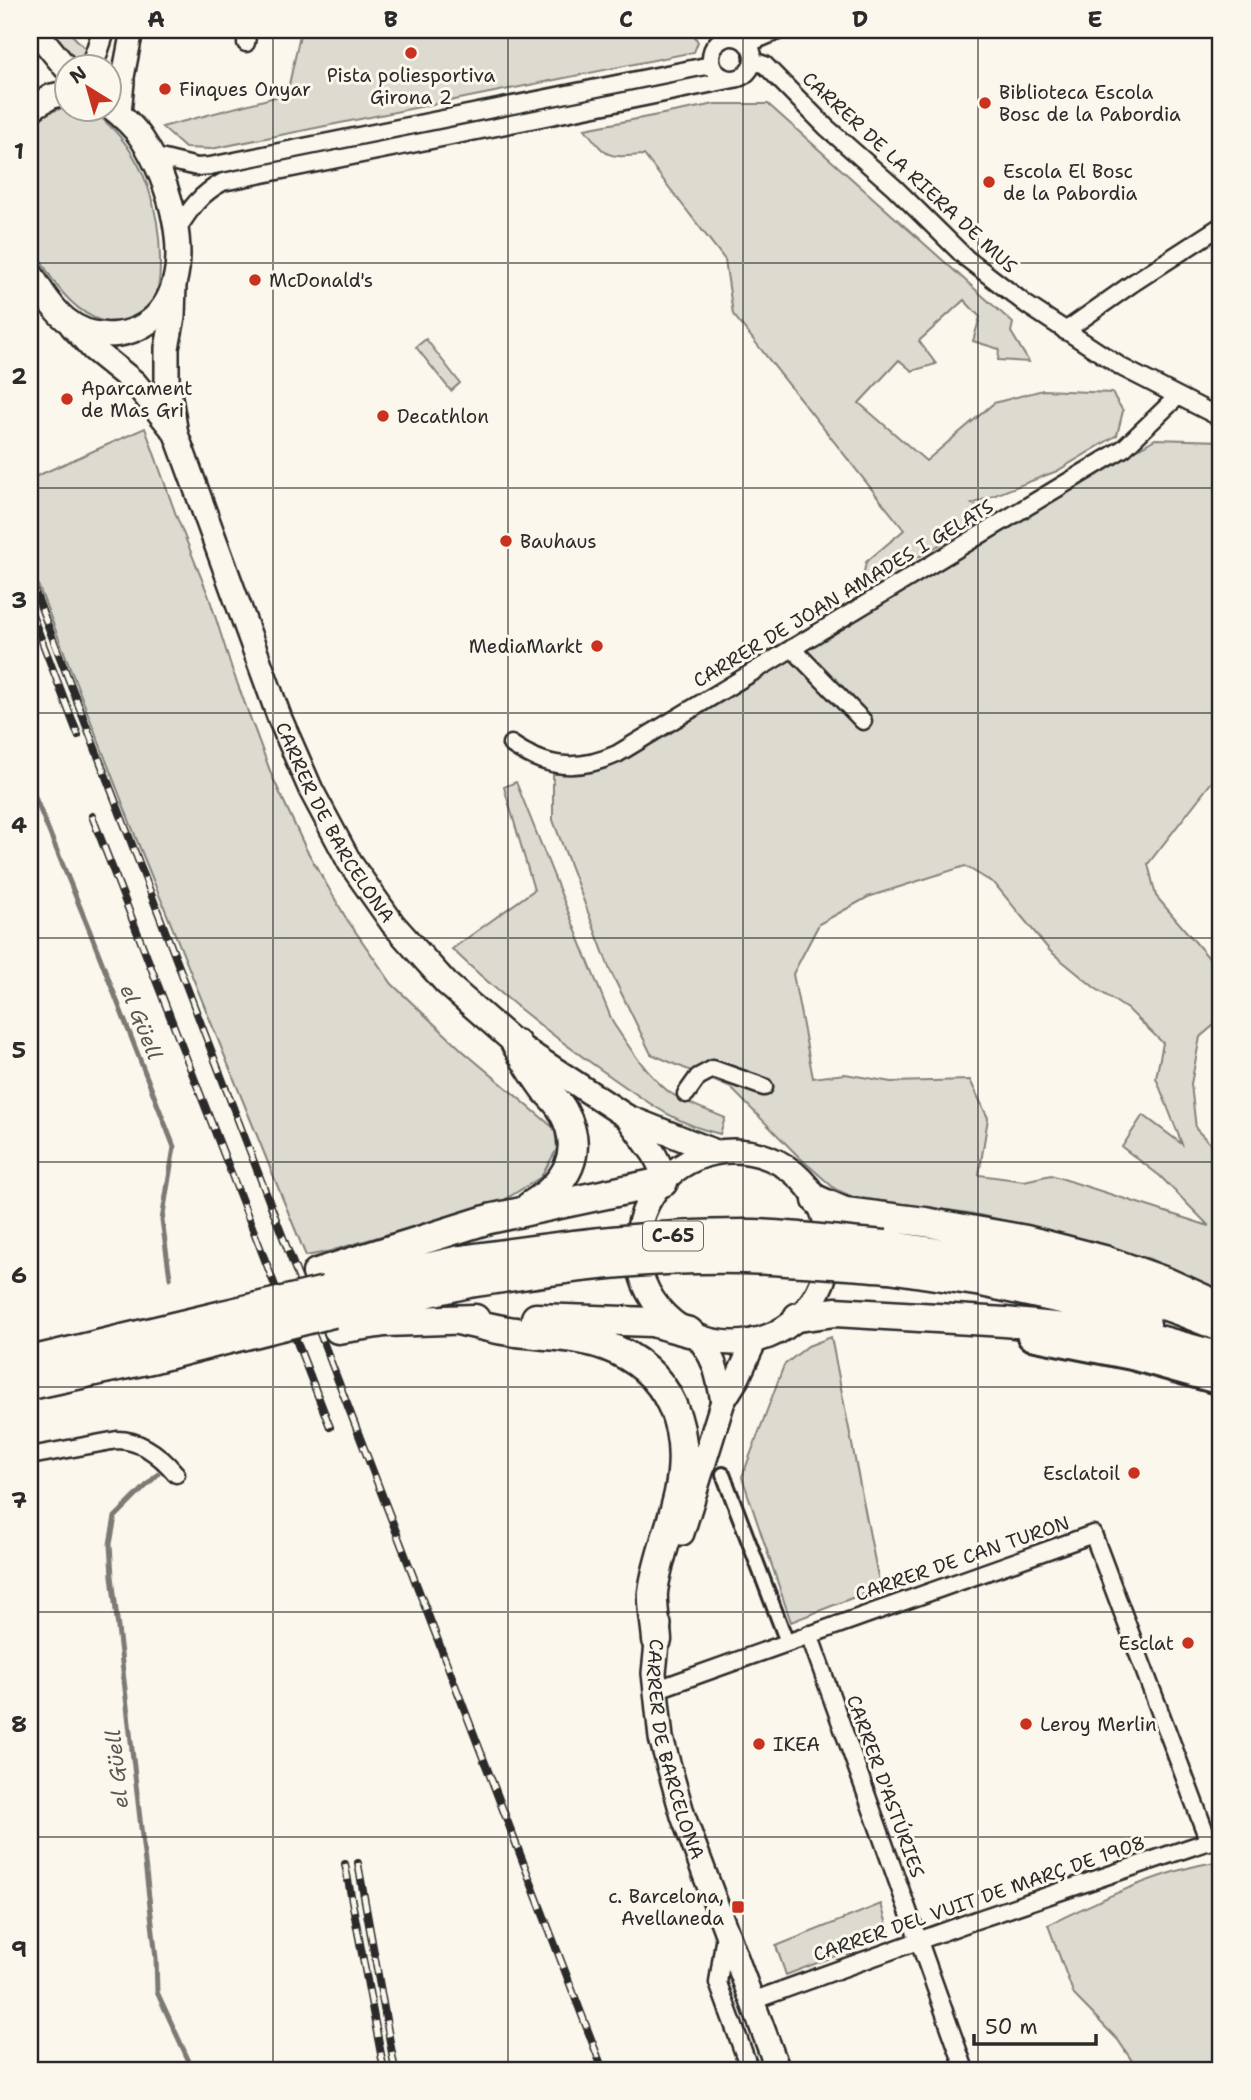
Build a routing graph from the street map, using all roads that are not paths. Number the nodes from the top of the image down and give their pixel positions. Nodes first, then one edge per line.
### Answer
1 (35, 30) edge
2 (104, 30) edge
3 (132, 30) edge
4 (780, 30) edge
5 (718, 34) edge
6 (747, 44) junction
7 (53, 52) edge
8 (97, 52) edge
9 (753, 61) junction
10 (711, 65) junction
11 (734, 79) junction
12 (122, 82) edge
13 (52, 96) edge
14 (30, 109) edge
15 (122, 118) edge
16 (152, 156) junction
17 (1221, 226) edge
18 (177, 230) junction
19 (30, 272) edge
20 (174, 284) junction
21 (65, 319) junction
22 (1065, 331) junction
23 (1177, 397) junction
24 (1221, 418) edge
25 (176, 433) junction
26 (792, 648) junction
27 (863, 721) dead end
28 (510, 744) dead end
29 (516, 1044) junction
30 (764, 1087) dead end
31 (686, 1094) dead end
32 (626, 1117) junction
33 (716, 1152) junction
34 (664, 1180) junction
35 (817, 1200) junction
36 (522, 1211) junction
37 (888, 1257) junction
38 (328, 1302) junction
39 (1221, 1307) edge
40 (798, 1317) junction
41 (458, 1320) junction
42 (987, 1321) junction
43 (228, 1326) junction
44 (1221, 1327) edge
45 (693, 1334) junction
46 (755, 1340) junction
47 (1221, 1350) edge
48 (111, 1355) junction
49 (1221, 1357) edge
50 (30, 1362) edge
51 (1221, 1381) edge
52 (30, 1385) edge
53 (723, 1401) junction
54 (30, 1456) edge
55 (176, 1474) dead end
56 (723, 1474) dead end
57 (809, 1634) junction
58 (657, 1640) junction
59 (787, 1642) junction
60 (654, 1690) junction
61 (1215, 1839) edge
62 (726, 1932) junction
63 (917, 1942) junction
64 (752, 2001) junction
65 (750, 2070) edge
66 (778, 2070) edge
67 (965, 2070) edge

1 - 7 main road
2 - 8 street
3 - 12 street
4 - 6 street
5 - 6 street
5 - 10 street
6 - 9 street
9 - 11 street
9 - 22 street, CARRER DE LA RIERA DE MUS
10 - 11 street
10 - 16 street
11 - 18 street
13 - 14 main road
15 - 16 main road, CARRER DE BARCELONA
16 - 18 main road, CARRER DE BARCELONA
17 - 22 street
18 - 20 main road, CARRER DE BARCELONA
19 - 21 main road, CARRER DE BARCELONA
20 - 21 main road
20 - 25 main road, CARRER DE BARCELONA
21 - 25 main road, CARRER DE BARCELONA
22 - 23 street, CARRER DE LA RIERA DE MUS
23 - 24 street, CARRER DE LA RIERA DE MUS
23 - 26 street, CARRER DE JOAN AMADES I GELATS
25 - 29 main road, CARRER DE BARCELONA
26 - 27 street
26 - 28 street, CARRER DE JOAN AMADES I GELATS
29 - 32 main road, CARRER DE BARCELONA
29 - 36 highway
30 - 31 street
32 - 33 main road, CARRER DE BARCELONA
32 - 34 main road, CARRER DE BARCELONA
33 - 34 main road
33 - 35 main road
34 - 36 highway
34 - 45 main road
35 - 39 highway
35 - 40 main road
36 - 38 highway
37 - 38 highway, C-65, bridge
37 - 44 highway, C-65
37 - 47 highway, C-65
38 - 41 highway
38 - 43 highway, C-65, bridge
38 - 43 highway
40 - 42 highway
40 - 46 main road
41 - 45 highway
41 - 58 highway
42 - 49 highway
42 - 51 main road
43 - 48 highway, C-65
45 - 46 main road
45 - 53 main road, CARRER DE BARCELONA
46 - 53 main road, CARRER DE BARCELONA
48 - 50 highway, C-65
48 - 52 highway, C-65
53 - 58 main road, CARRER DE BARCELONA
54 - 55 street
56 - 59 street
57 - 59 street, CARRER DE CAN TURON
57 - 61 street, CARRER DE CAN TURON
57 - 63 street, CARRER D'ASTÚRIES
58 - 60 main road, CARRER DE BARCELONA
59 - 60 street, CARRER DE CAN TURON
60 - 62 main road, CARRER DE BARCELONA
61 - 63 street, CARRER DEL VUIT DE MARÇ DE 1908
62 - 64 main road, CARRER DE BARCELONA
62 - 65 street, CARRER DE BARCELONA
63 - 64 street, CARRER DEL VUIT DE MARÇ DE 1908
63 - 67 street, CARRER D'ASTÚRIES
64 - 66 main road, CARRER DE BARCELONA

